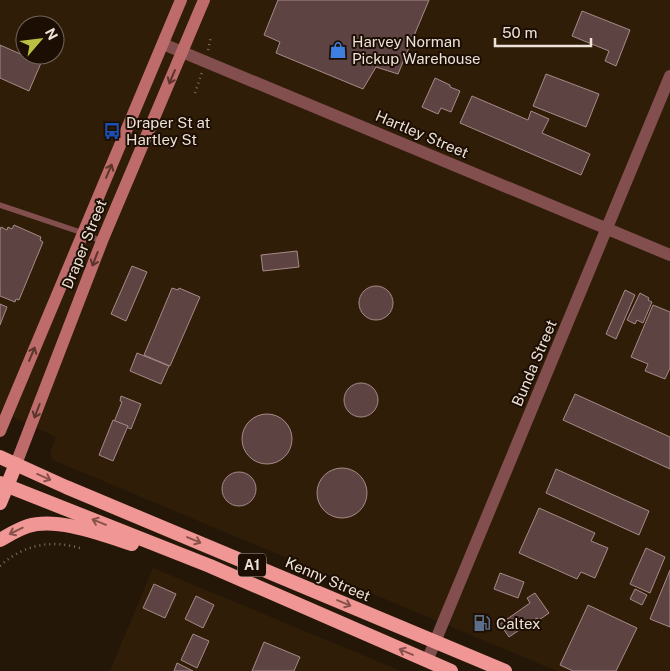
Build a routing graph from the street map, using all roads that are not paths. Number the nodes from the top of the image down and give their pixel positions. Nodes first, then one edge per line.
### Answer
1 (181, 0) edge
2 (204, 0) edge
3 (163, 44) junction
4 (182, 52) junction
5 (670, 76) edge
6 (0, 204) edge
7 (607, 229) junction
8 (83, 234) junction
9 (102, 241) junction
10 (670, 255) edge
11 (0, 431) edge
12 (0, 457) edge
13 (16, 464) junction
14 (3, 484) edge
15 (0, 503) edge
16 (0, 540) edge
17 (210, 566) junction
18 (435, 642) junction
19 (427, 661) junction
20 (451, 671) edge
21 (505, 671) edge

1 - 3 main road, Draper Street
2 - 4 main road, Draper Street
3 - 4 street, Hartley Street
8 -> 3 main road, Draper Street
4 - 7 street, Hartley Street
4 -> 9 main road, Draper Street
5 - 7 street, Bunda Street
6 - 8 lane
7 - 10 street, Hartley Street
7 - 18 street, Bunda Street
8 - 9 lane
11 -> 8 main road, Draper Street
9 -> 13 main road, Draper Street
12 - 13 highway, Kenny Street / A1
13 - 14 highway, Draper Street
13 -> 18 highway, Kenny Street / A1
14 - 15 highway, Draper Street
17 -> 14 highway, A1
17 -> 16 highway
19 -> 17 highway, A1
18 - 19 street, Bunda Street
18 - 21 highway, Kenny Street / A1
19 - 20 highway, A1

